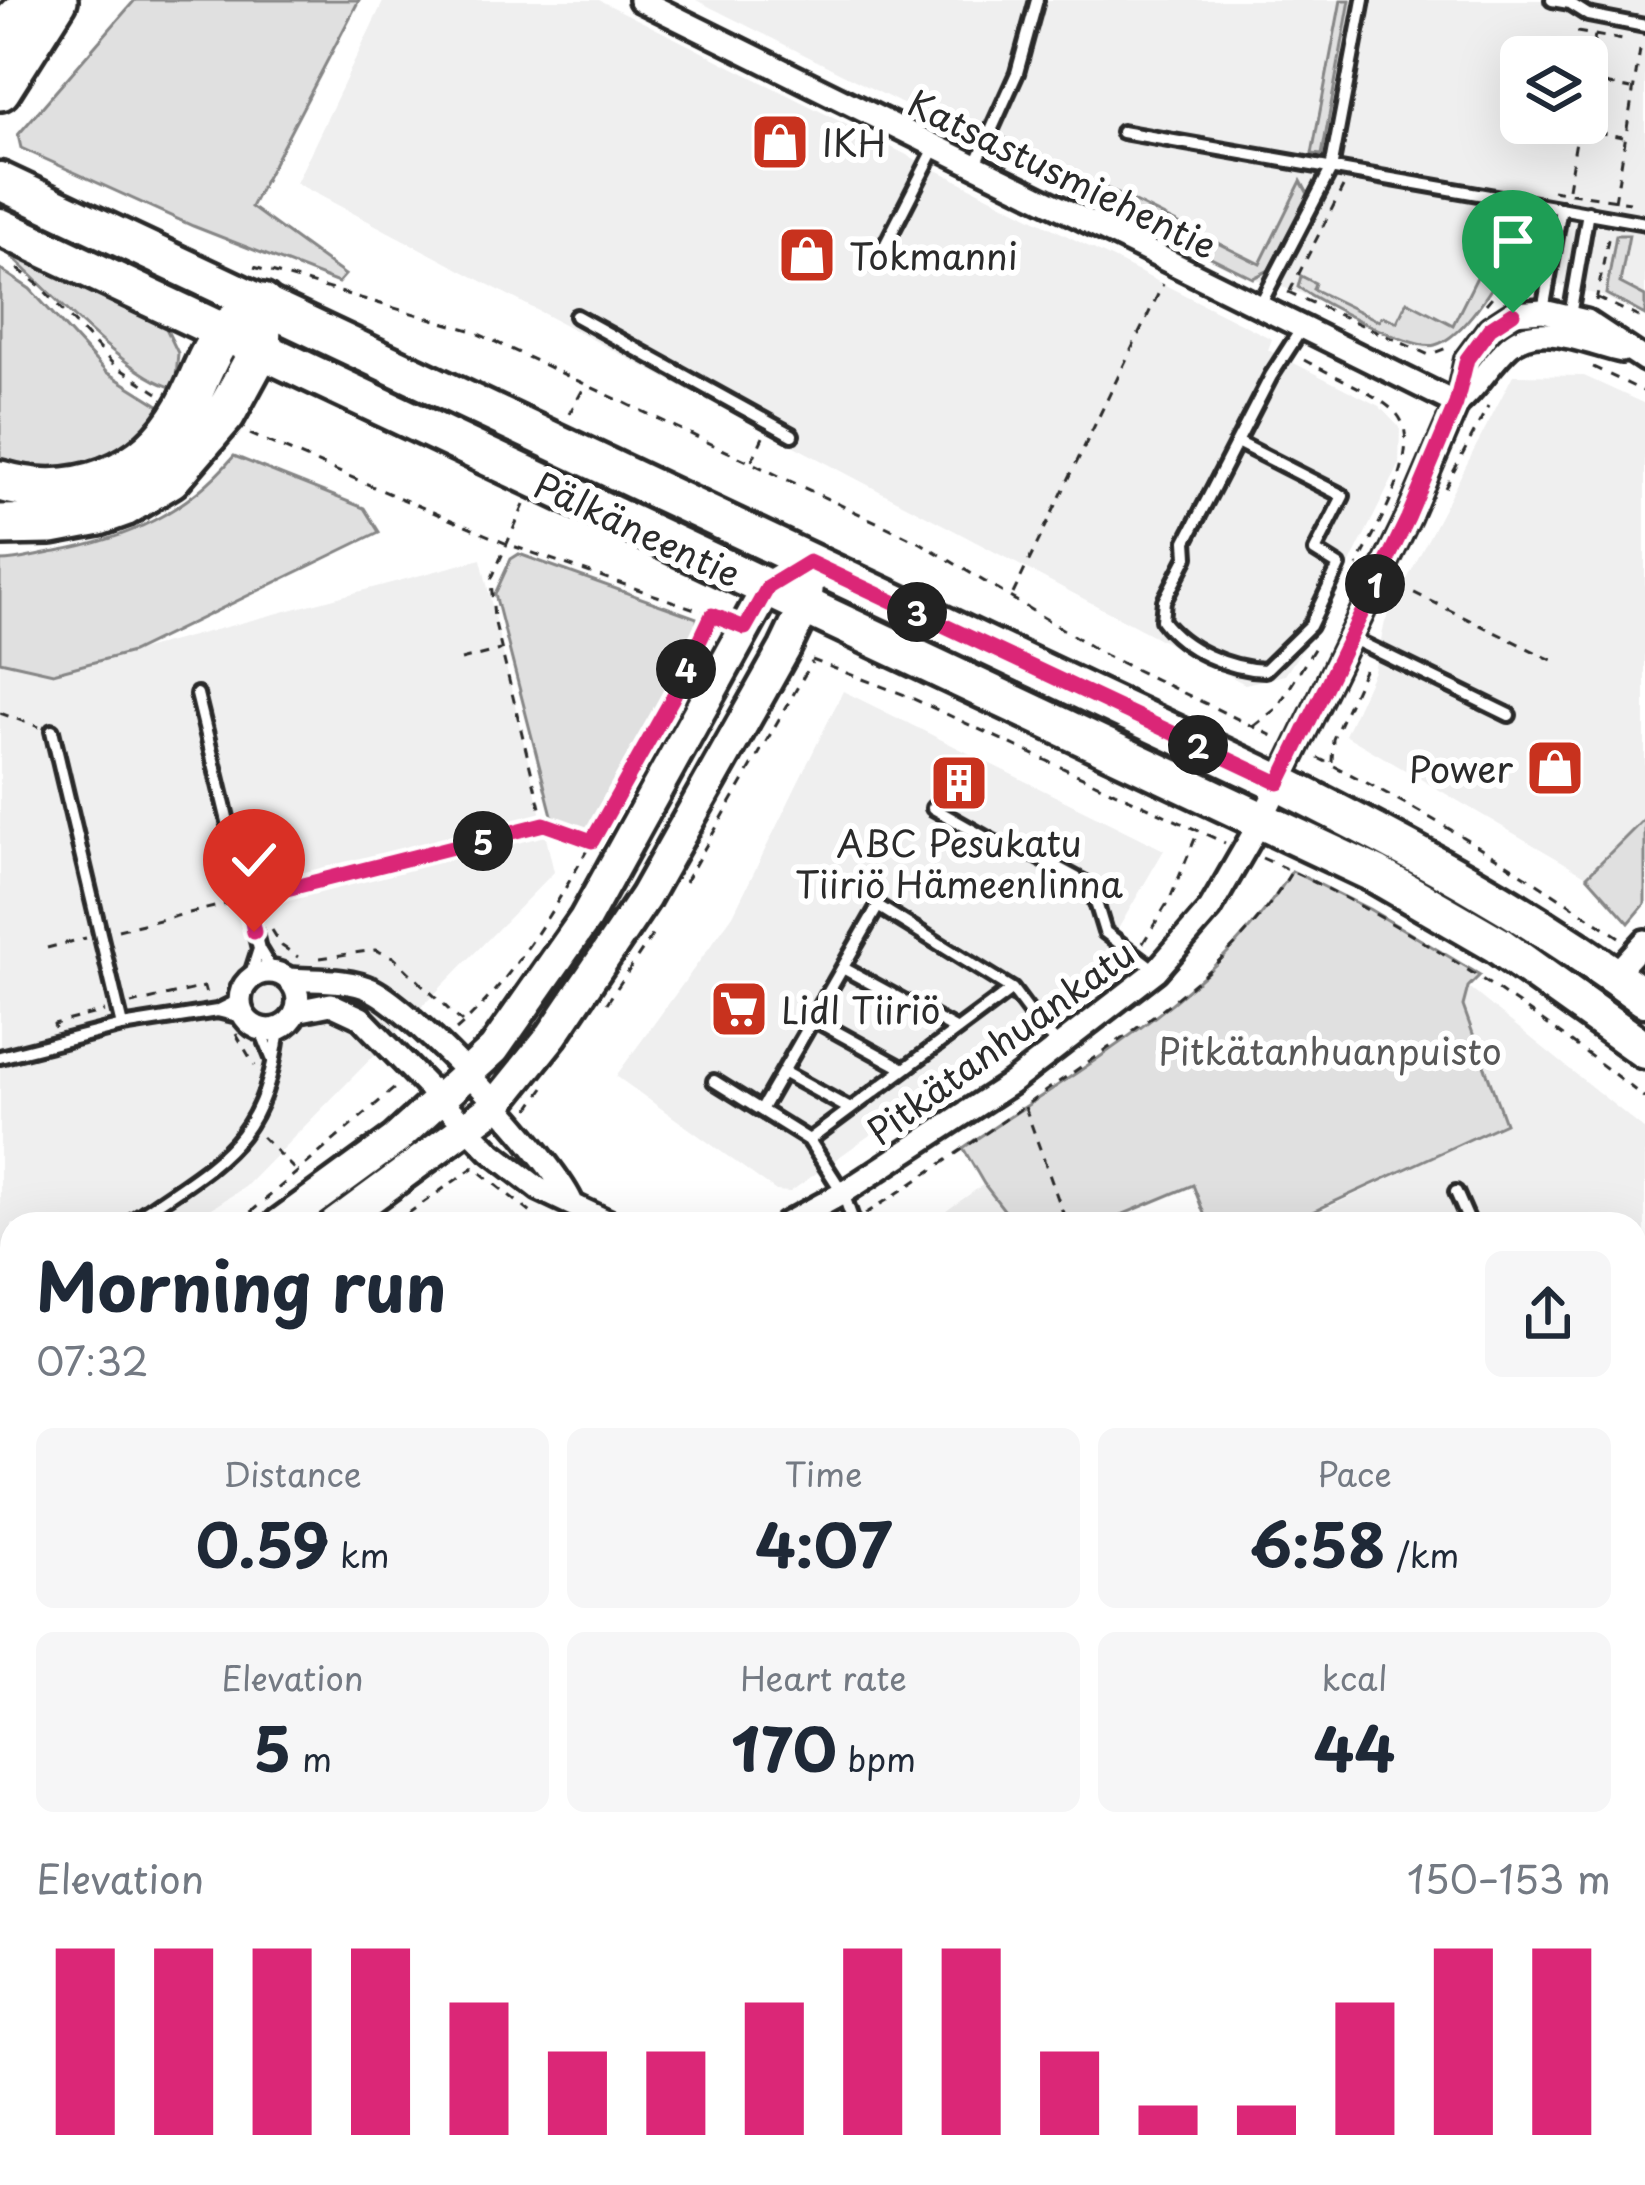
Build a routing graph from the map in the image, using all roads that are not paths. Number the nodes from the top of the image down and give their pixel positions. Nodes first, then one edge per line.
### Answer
1 (35, 0) edge
2 (57, 0) edge
3 (640, 0) edge
4 (1037, 0) edge
5 (1363, 0) edge
6 (1552, 0) edge
7 (1645, 26) edge
8 (0, 35) edge
9 (0, 90) edge
10 (1122, 132) dead end
11 (936, 146) junction
12 (976, 164) junction
13 (1331, 169) junction
14 (0, 181) edge
15 (1561, 208) junction
16 (1588, 212) junction
17 (1645, 223) edge
18 (0, 227) edge
19 (875, 265) dead end
20 (262, 304) junction
21 (1259, 308) junction
22 (576, 316) dead end
23 (1541, 322) junction
24 (1302, 328) junction
25 (224, 334) junction
26 (1574, 334) junction
27 (260, 350) junction
28 (1637, 356) edge
29 (1456, 404) junction
30 (792, 434) dead end
31 (1237, 442) junction
32 (0, 481) edge
33 (0, 525) edge
34 (809, 562) junction
35 (768, 587) junction
36 (806, 604) junction
37 (1349, 637) junction
38 (197, 694) dead end
39 (1509, 715) dead end
40 (52, 731) road end
41 (1279, 783) junction
42 (933, 808) dead end
43 (1253, 835) junction
44 (259, 949) junction
45 (1632, 955) edge
46 (843, 968) junction
47 (1156, 971) junction
48 (281, 976) junction
49 (1012, 989) junction
50 (1645, 998) edge
51 (255, 1011) junction
52 (296, 1011) junction
53 (214, 1012) junction
54 (813, 1019) junction
55 (122, 1026) junction
56 (956, 1030) junction
57 (1060, 1045) junction
58 (1645, 1050) edge
59 (0, 1057) edge
60 (274, 1063) junction
61 (904, 1069) junction
62 (783, 1072) junction
63 (469, 1076) junction
64 (713, 1082) dead end
65 (440, 1102) junction
66 (495, 1106) junction
67 (850, 1109) junction
68 (761, 1110) junction
69 (466, 1130) junction
70 (809, 1140) junction
71 (1456, 1192) dead end
72 (842, 1193) junction
73 (571, 1202) junction
74 (145, 1212) edge
75 (296, 1212) edge
76 (352, 1212) edge
77 (590, 1212) edge
78 (808, 1212) edge
79 (849, 1212) edge
80 (1465, 1212) edge

1 - 8 highway
2 - 9 highway
3 - 11 street, Katsastusmiehentie
4 - 12 lane
5 - 13 lane
6 - 7 lane
10 - 13 lane
11 - 12 street, Katsastusmiehentie
11 - 19 lane
12 - 21 street, Katsastusmiehentie
13 - 15 lane
13 - 21 lane
14 - 20 main road, Pälkäneentie
15 - 16 lane
15 - 23 lane
16 - 17 lane
16 - 26 lane
18 - 25 main road, Pälkäneentie
20 - 25 highway
20 - 27 highway
20 - 34 main road, Pälkäneentie
21 - 24 street, Katsastusmiehentie
22 - 30 lane
23 - 26 street
23 - 29 street
24 - 29 street, Katsastusmiehentie
24 - 31 lane
25 - 27 main road, Pälkäneentie
25 - 32 highway
26 - 28 street
27 - 33 highway
27 - 35 main road, Pälkäneentie
29 - 37 street, Pitkätanhuankatu
31 - 31 lane
34 - 35 main road
34 - 36 main road
34 - 41 main road, Pälkäneentie
35 - 36 main road, Pälkäneentie
35 - 63 main road
36 - 43 main road, Pälkäneentie
36 - 66 main road
37 - 39 lane
37 - 41 street, Pitkätanhuankatu
38 - 44 lane
40 - 55 lane
41 - 43 street, Pitkätanhuankatu
41 - 45 main road, Pälkäneentie
42 - 47 lane
43 - 47 street, Pitkätanhuankatu
43 - 58 main road, Pälkäneentie
44 - 48 lane
44 - 51 lane
45 - 50 main road, Pälkäneentie
46 - 49 lane
46 - 54 lane
46 - 56 lane
47 - 57 street, Pitkätanhuankatu
48 - 51 street
48 - 52 street
48 - 63 street
49 - 56 lane
49 - 57 lane
51 - 52 street
51 - 53 lane
51 - 53 lane
51 - 60 lane
51 - 60 lane
52 - 65 street
53 - 55 lane
54 - 61 lane
54 - 62 lane
55 - 59 lane
56 - 61 lane
57 - 72 street, Pitkätanhuankatu
60 - 74 lane
61 - 67 lane
62 - 67 lane
62 - 68 lane
63 - 65 main road
63 - 66 street
64 - 68 lane
65 - 69 street
65 - 75 main road
66 - 69 main road
66 - 73 street
67 - 70 lane
68 - 70 lane
69 - 73 street
69 - 76 main road
70 - 72 lane
71 - 80 lane
72 - 78 street, Pitkätanhuankatu
72 - 79 lane
73 - 77 street

